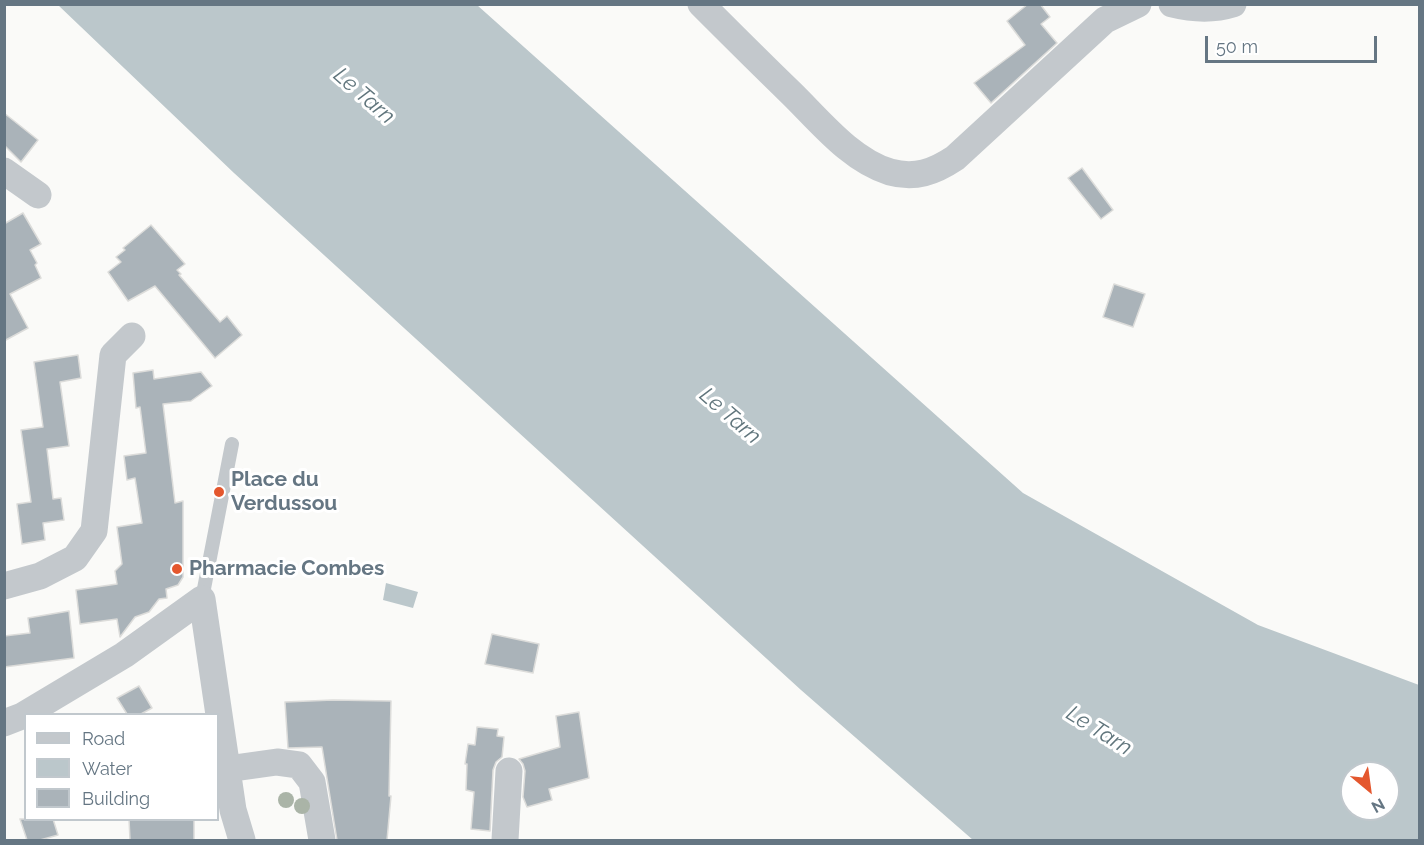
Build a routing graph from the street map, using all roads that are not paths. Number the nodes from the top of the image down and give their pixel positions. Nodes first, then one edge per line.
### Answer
1 (701, 4) edge
2 (1138, 4) edge
3 (1172, 4) edge
4 (1233, 4) edge
5 (4, 171) edge
6 (38, 195) dead end
7 (132, 336) dead end
8 (232, 444) dead end
9 (4, 586) edge
10 (202, 599) junction
11 (27, 713) edge
12 (219, 713) edge
13 (24, 715) edge
14 (219, 715) edge
15 (4, 723) edge
16 (227, 769) junction
17 (508, 771) dead end
18 (316, 836) edge
19 (242, 840) edge
20 (505, 840) edge

1 - 2 street
3 - 4 street
5 - 6 street
7 - 9 street
8 - 10 lane
10 - 11 street
10 - 12 street
13 - 15 street
14 - 16 street
16 - 18 street
16 - 19 street
17 - 20 street

